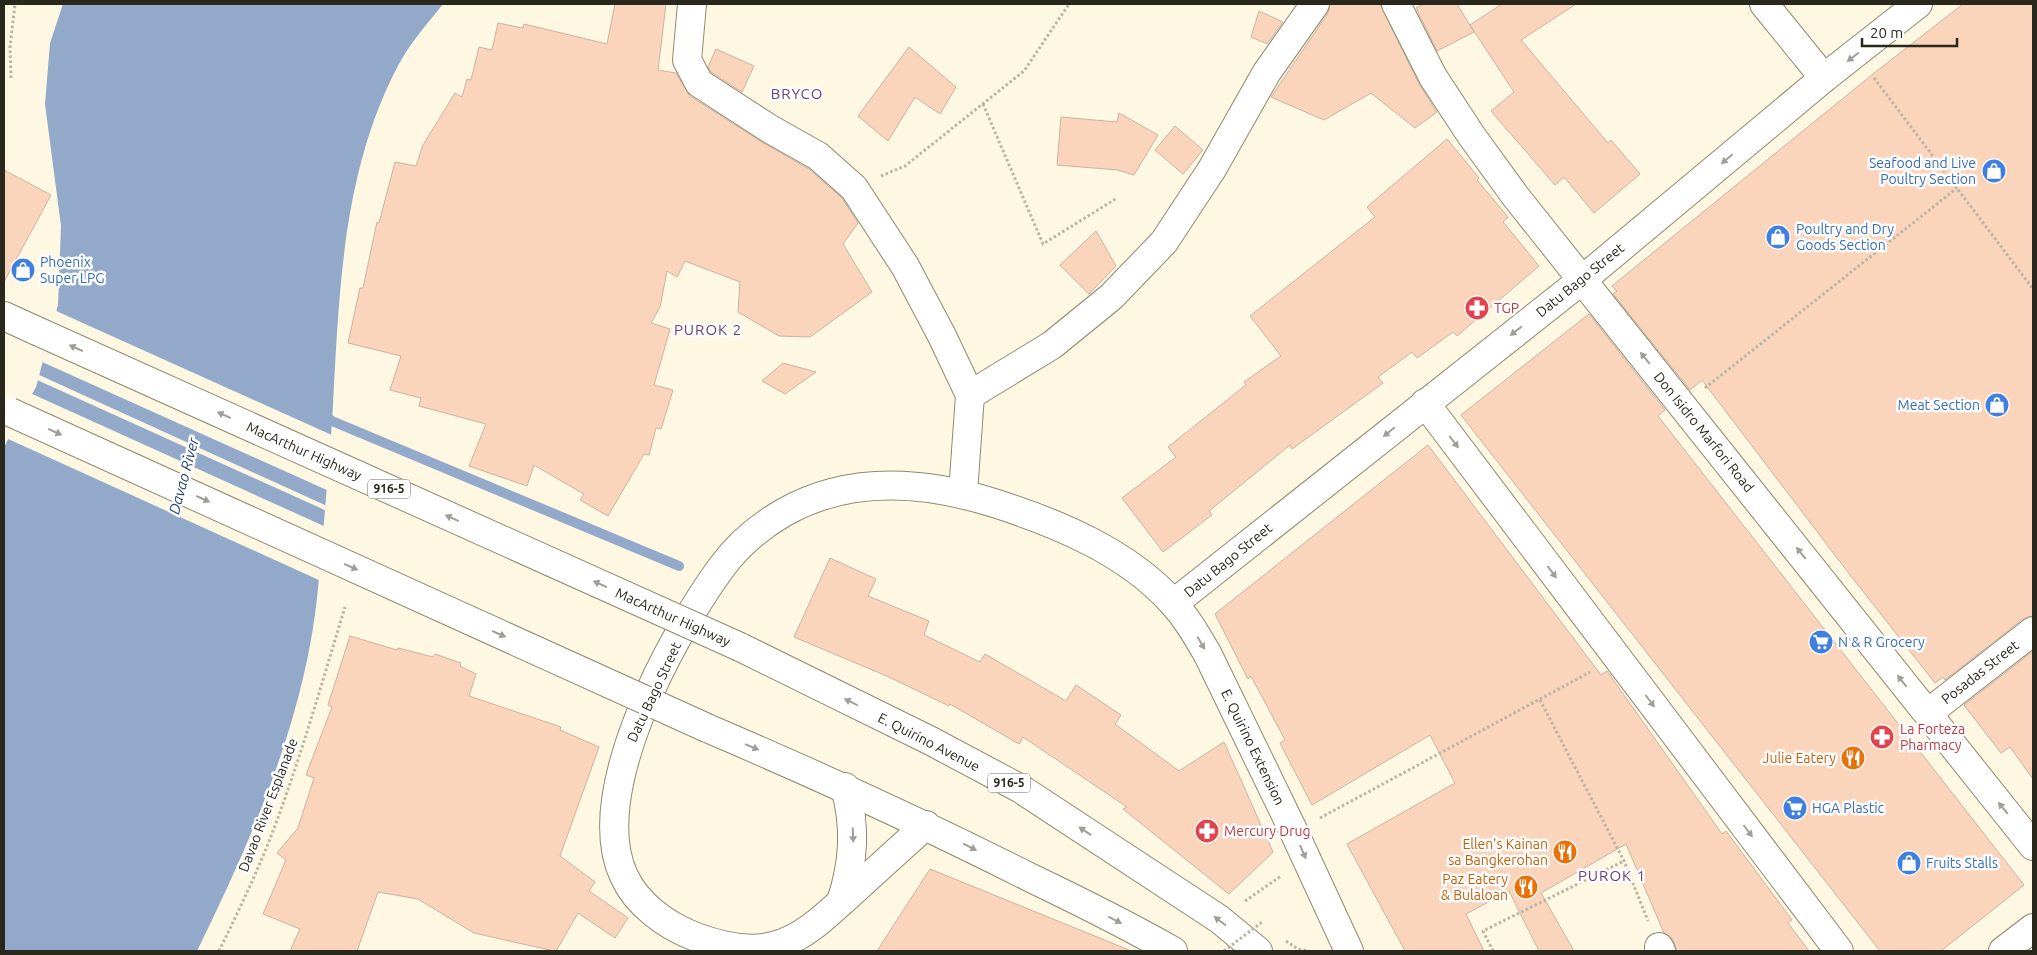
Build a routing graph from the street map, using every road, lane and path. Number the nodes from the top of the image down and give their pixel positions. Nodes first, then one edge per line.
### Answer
1 (15, 4) edge
2 (692, 4) edge
3 (1069, 4) edge
4 (1314, 4) edge
5 (1396, 4) edge
6 (1764, 4) edge
7 (1918, 4) edge
8 (1856, 54) junction
9 (11, 78) dead end
10 (1824, 78) junction
11 (983, 104) junction
12 (854, 188) junction
13 (1957, 188) junction
14 (1117, 198) dead end
15 (1582, 280) junction
16 (2033, 289) edge
17 (4, 316) edge
18 (970, 395) junction
19 (1425, 403) junction
20 (1682, 405) junction
21 (7, 411) edge
22 (963, 493) junction
23 (1174, 603) junction
24 (345, 606) dead end
25 (2033, 631) edge
26 (740, 647) joint
27 (1616, 657) junction
28 (1540, 700) junction
29 (1928, 713) junction
30 (845, 787) junction
31 (926, 825) junction
32 (1294, 832) junction
33 (2033, 846) edge
34 (1306, 858) junction
35 (1624, 860) junction
36 (841, 902) junction
37 (1219, 919) junction
38 (1262, 922) dead end
39 (2033, 928) edge
40 (1660, 949) edge
41 (751, 950) edge
42 (219, 951) edge
43 (1173, 951) edge
44 (1224, 951) edge
45 (1258, 951) edge
46 (1296, 951) edge
47 (1309, 951) edge
48 (1348, 951) edge
49 (1493, 951) edge
50 (1839, 951) edge
51 (2003, 951) edge

1 - 9 path
2 - 12 street
3 - 11 path
4 - 18 street
5 - 15 street, Don Isidro Marfori Road
6 - 10 street
7 - 8 street, Datu Bago Street
8 -> 10 street, Datu Bago Street
8 - 13 path
10 -> 15 street, Datu Bago Street
11 - 12 path
11 - 14 path
12 - 18 street
13 - 16 path
13 - 20 path
15 -> 19 street, Datu Bago Street
20 -> 15 street, Don Isidro Marfori Road
26 -> 17 street, MacArthur Highway / 916-5, bridge
18 - 22 street
19 -> 23 street, Datu Bago Street
19 -> 27 street
29 -> 20 street, Don Isidro Marfori Road
21 -> 30 street, bridge
22 - 23 street, Datu Bago Street
22 - 41 street, Datu Bago Street
23 -> 32 street, E. Quirino Extension
24 - 42 path, Davao River Esplanade
25 - 29 street, Posadas Street
37 -> 26 street, E. Quirino Avenue / 916-5
27 - 28 path
27 -> 50 street
28 - 32 path
28 - 35 path
33 -> 29 street, Don Isidro Marfori Road
30 - 31 street
30 -> 36 street
31 - 36 street, Datu Bago Street
31 -> 43 street
32 -> 34 street, E. Quirino Extension
34 - 37 path
34 - 48 street, E. Quirino Extension
35 - 40 path
35 - 49 path
36 - 41 street, Datu Bago Street
45 -> 37 street, E. Quirino Avenue / 916-5
38 - 44 path, bridge
39 - 51 street
46 - 47 path

